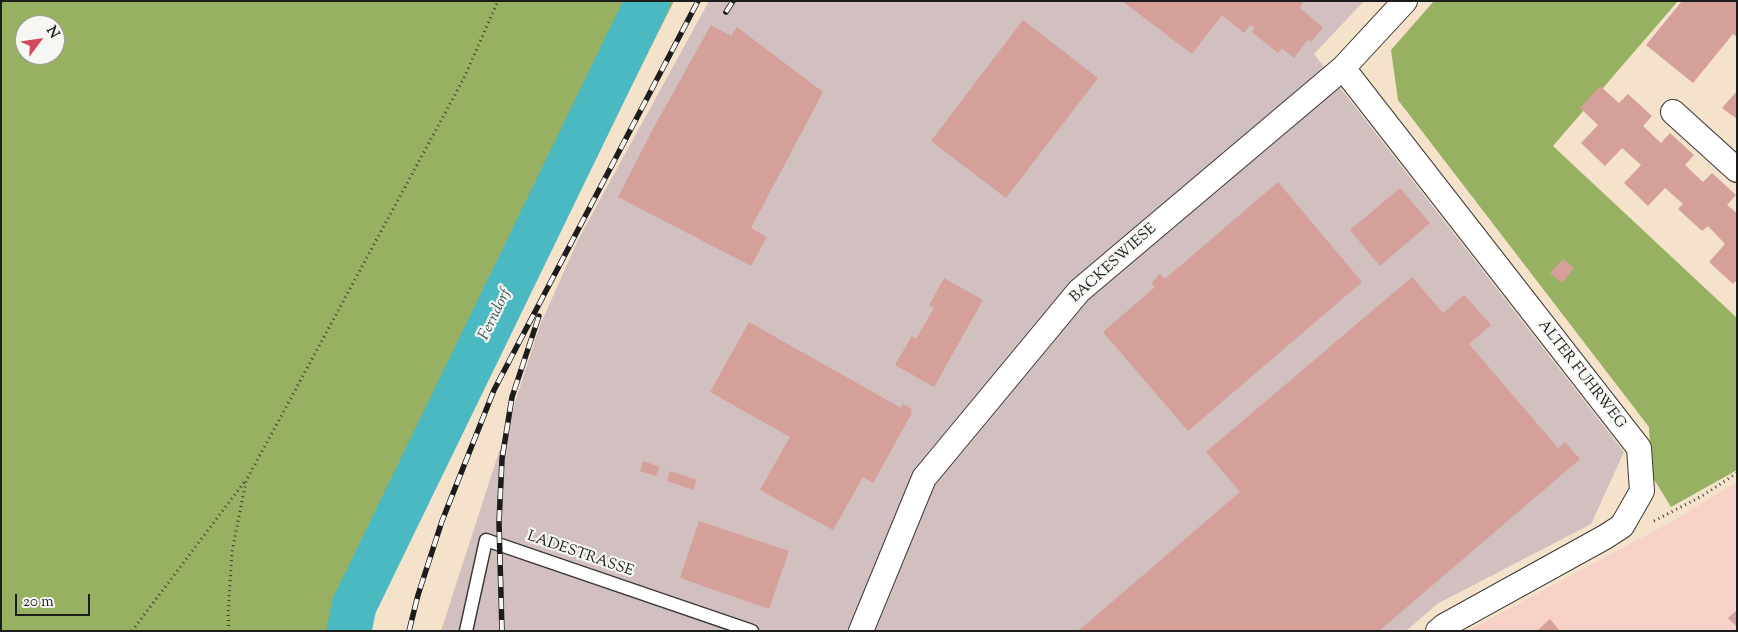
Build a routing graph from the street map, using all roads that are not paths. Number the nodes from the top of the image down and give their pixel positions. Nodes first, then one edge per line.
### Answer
1 (1405, 1) edge
2 (1343, 68) junction
3 (1673, 112) dead end
4 (1737, 170) edge
5 (466, 631) edge
6 (752, 631) edge
7 (861, 631) edge
8 (1438, 631) edge

1 - 2 street, BACKESWIESE
2 - 7 street, BACKESWIESE
2 - 8 street, ALTER FUHRWEG
3 - 4 street
5 - 6 lane, LADESTRASSE

